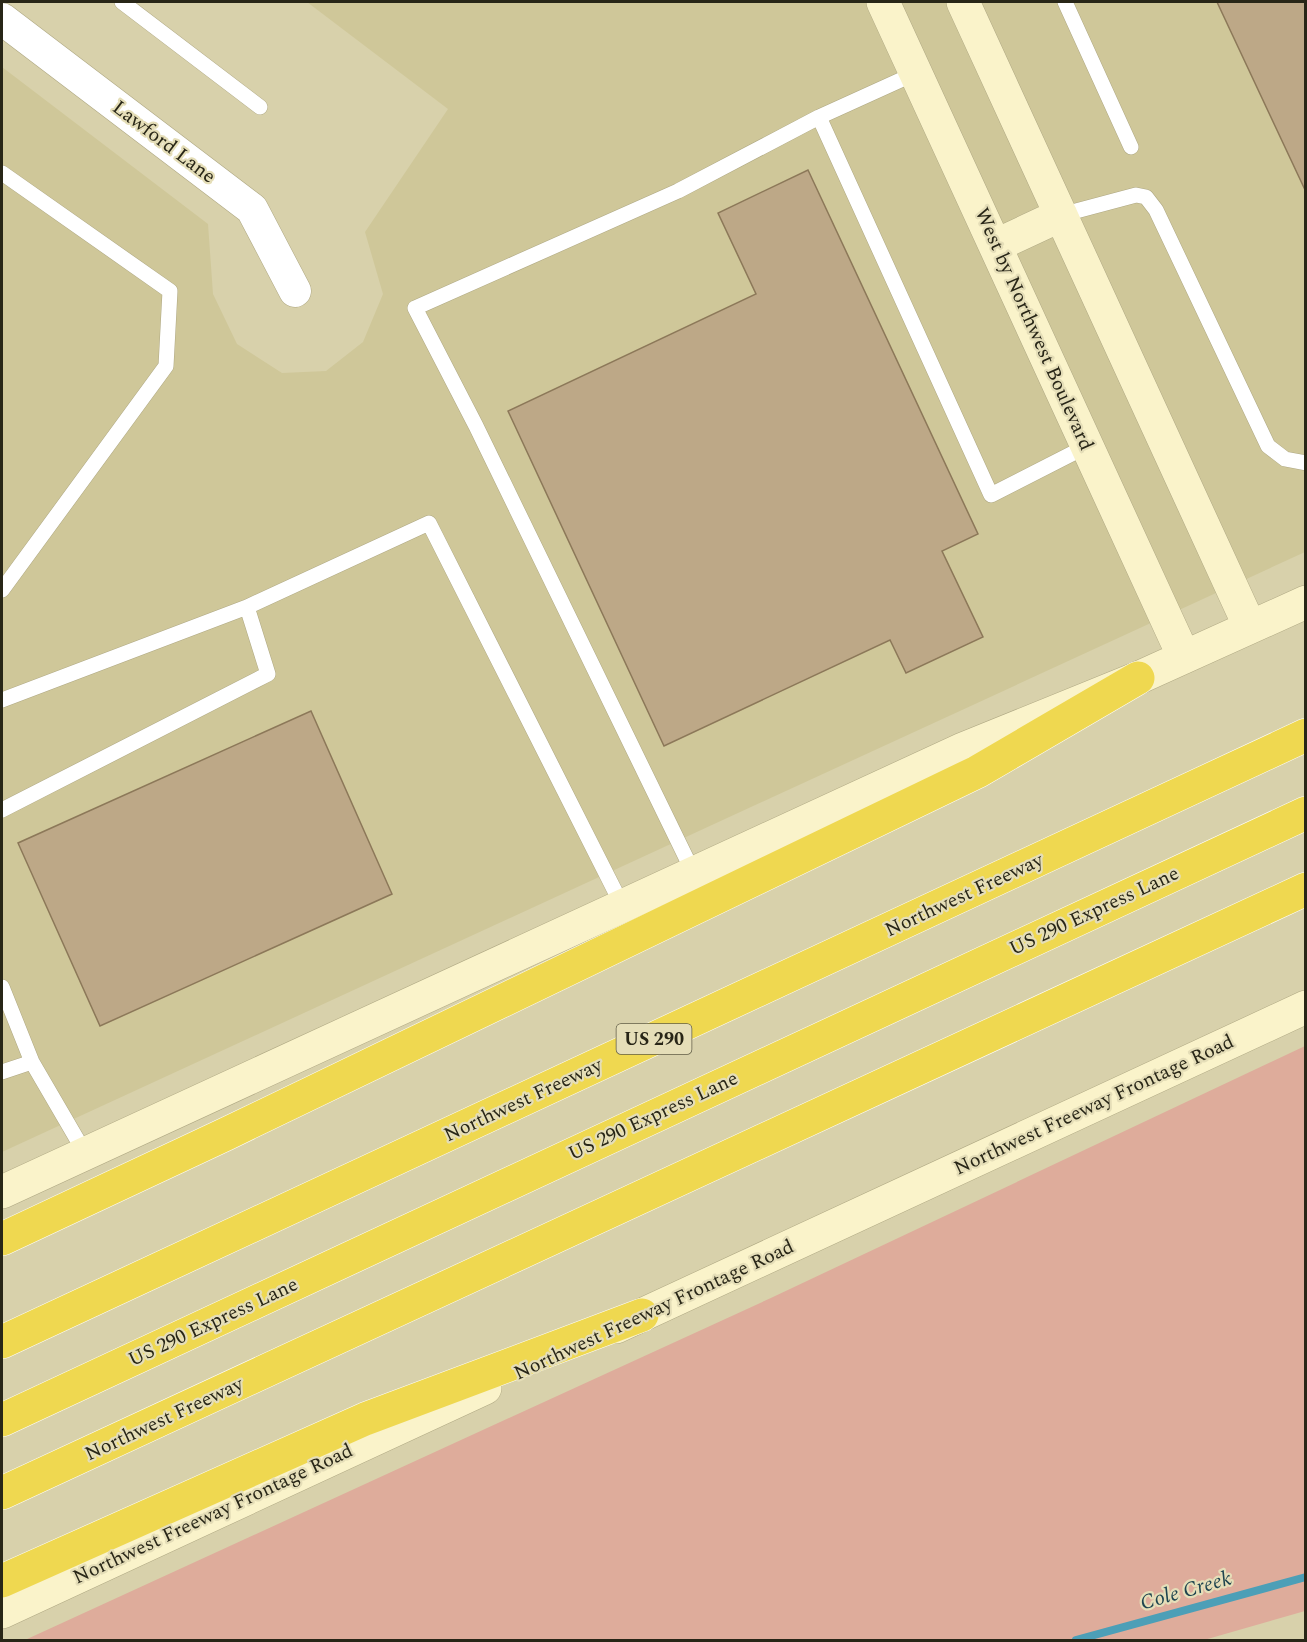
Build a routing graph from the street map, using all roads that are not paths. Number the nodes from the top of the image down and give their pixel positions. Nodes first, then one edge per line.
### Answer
1 (122, 2) edge
2 (883, 2) edge
3 (963, 2) edge
4 (1065, 2) edge
5 (2, 19) edge
6 (916, 73) junction
7 (260, 107) dead end
8 (819, 117) junction
9 (1131, 147) dead end
10 (2, 174) edge
11 (1061, 215) junction
12 (997, 245) junction
13 (295, 291) dead end
14 (1087, 446) junction
15 (1305, 462) edge
16 (2, 590) edge
17 (1305, 602) edge
18 (247, 607) junction
19 (1250, 627) junction
20 (1184, 657) junction
21 (1138, 678) junction
22 (2, 700) edge
23 (1305, 735) edge
24 (2, 810) edge
25 (1305, 813) edge
26 (694, 873) junction
27 (1305, 889) edge
28 (622, 905) junction
29 (2, 987) edge
30 (1305, 1007) edge
31 (32, 1062) junction
32 (2, 1072) edge
33 (85, 1153) junction
34 (2, 1192) edge
35 (2, 1239) edge
36 (642, 1315) junction
37 (2, 1342) edge
38 (2, 1420) edge
39 (2, 1494) edge
40 (2, 1581) edge
41 (2, 1612) edge

1 - 7 lane
2 - 6 main road, West by Northwest Boulevard
3 - 11 main road
4 - 9 lane
5 - 13 street, Lawford Lane
6 - 8 lane
6 - 12 main road, West by Northwest Boulevard
8 - 14 lane
8 - 26 lane
10 - 16 lane
11 - 12 main road
11 - 15 lane
11 - 19 main road
12 - 14 main road, West by Northwest Boulevard
14 - 20 main road, West by Northwest Boulevard
17 - 19 main road
18 - 22 lane
18 - 24 lane
18 - 28 lane
19 - 20 main road
20 - 21 main road
21 - 26 main road
21 - 35 highway
23 - 37 highway, Northwest Freeway / US 290
25 - 38 highway, US 290 Express Lane
26 - 28 main road
27 - 39 highway, Northwest Freeway
28 - 33 main road
29 - 31 lane
30 - 36 main road, Northwest Freeway Frontage Road
31 - 32 lane
31 - 33 lane
33 - 34 main road
36 - 40 highway
36 - 41 main road, Northwest Freeway Frontage Road

